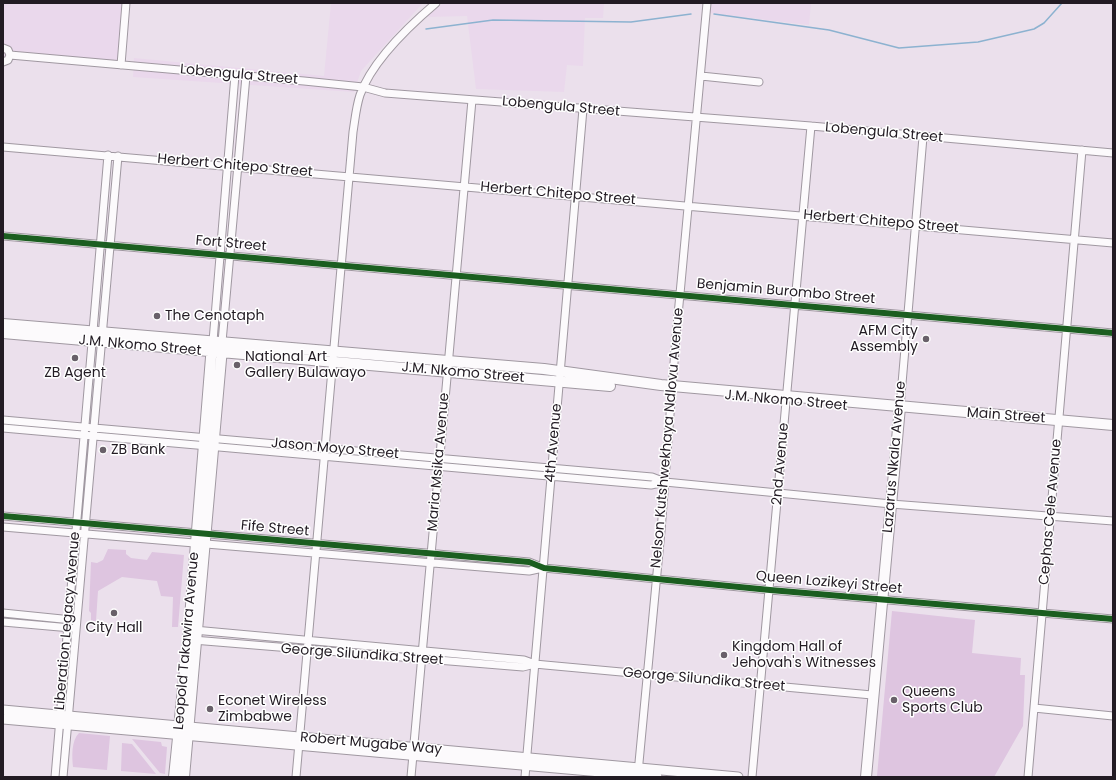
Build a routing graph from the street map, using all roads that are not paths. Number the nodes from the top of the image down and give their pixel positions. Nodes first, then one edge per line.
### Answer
1 (126, 3) edge
2 (436, 3) edge
3 (707, 3) edge
4 (3, 48) edge
5 (10, 55) junction
6 (3, 62) edge
7 (121, 65) junction
8 (3, 67) edge
9 (235, 75) junction
10 (246, 76) junction
11 (701, 76) junction
12 (759, 82) dead end
13 (363, 87) junction
14 (472, 100) junction
15 (583, 109) junction
16 (697, 118) junction
17 (811, 126) junction
18 (922, 136) junction
19 (3, 147) edge
20 (1082, 150) junction
21 (1113, 153) edge
22 (108, 155) junction
23 (118, 156) junction
24 (227, 165) junction
25 (238, 166) junction
26 (349, 176) junction
27 (464, 186) junction
28 (576, 196) junction
29 (688, 206) junction
30 (803, 215) junction
31 (915, 225) junction
32 (3, 236) edge
33 (1075, 239) junction
34 (1113, 243) edge
35 (100, 245) junction
36 (110, 246) junction
37 (219, 255) junction
38 (230, 256) junction
39 (341, 265) junction
40 (456, 275) junction
41 (568, 285) junction
42 (680, 295) junction
43 (795, 306) junction
44 (908, 315) junction
45 (3, 324) edge
46 (1067, 328) junction
47 (3, 333) edge
48 (1113, 333) edge
49 (97, 337) junction
50 (217, 342) junction
51 (334, 351) junction
52 (216, 353) junction
53 (448, 361) junction
54 (332, 364) junction
55 (447, 372) junction
56 (560, 376) junction
57 (673, 389) junction
58 (787, 399) junction
59 (900, 409) junction
60 (3, 420) edge
61 (1059, 420) junction
62 (1113, 425) edge
63 (84, 427) junction
64 (3, 428) edge
65 (94, 428) junction
66 (84, 435) junction
67 (94, 436) junction
68 (209, 442) junction
69 (325, 448) junction
70 (324, 456) junction
71 (439, 458) junction
72 (438, 466) junction
73 (552, 468) junction
74 (552, 476) junction
75 (665, 482) junction
76 (778, 493) junction
77 (891, 504) junction
78 (3, 516) edge
79 (1050, 516) junction
80 (1113, 521) edge
81 (76, 522) junction
82 (86, 523) junction
83 (3, 527) edge
84 (75, 533) junction
85 (85, 534) junction
86 (201, 539) junction
87 (317, 544) junction
88 (316, 554) junction
89 (430, 554) junction
90 (430, 563) junction
91 (544, 568) junction
92 (657, 579) junction
93 (770, 590) junction
94 (882, 600) junction
95 (3, 613) edge
96 (1042, 613) junction
97 (1113, 619) edge
98 (68, 620) junction
99 (78, 620) junction
100 (3, 622) edge
101 (67, 628) junction
102 (77, 629) junction
103 (193, 635) junction
104 (308, 640) junction
105 (422, 650) junction
106 (307, 651) junction
107 (421, 659) junction
108 (535, 664) junction
109 (647, 675) junction
110 (761, 685) junction
111 (872, 695) junction
112 (1034, 708) junction
113 (3, 710) edge
114 (1113, 716) edge
115 (3, 719) edge
116 (64, 720) junction
117 (184, 731) junction
118 (300, 742) junction
119 (414, 752) junction
120 (526, 762) junction
121 (638, 774) edge
122 (55, 777) edge
123 (64, 777) edge
124 (174, 777) edge
125 (184, 777) edge
126 (296, 777) edge
127 (412, 777) edge
128 (525, 777) edge
129 (657, 777) edge
130 (738, 777) edge
131 (752, 777) edge
132 (866, 777) edge
133 (1028, 777) edge

1 - 7 street
2 - 13 street
3 - 11 street, Nelson Kutshwekhaya Ndlovu Avenue
4 - 5 street
5 - 6 street
5 - 7 street, Lobengula Street
6 - 8 street
7 - 9 street, Lobengula Street
9 - 10 street, Lobengula Street
9 - 24 street, Leopold Takawira Avenue
10 - 13 street, Lobengula Street
10 - 25 street, Leopold Takawira Avenue
11 - 12 street
11 - 16 street, Nelson Kutshwekhaya Ndlovu Avenue
13 - 14 street, Lobengula Street
13 - 26 street
14 - 15 street, Lobengula Street
14 - 27 street, Maria Msika Avenue
15 - 16 street, Lobengula Street
15 - 28 street, 4th Avenue
16 - 17 street, Lobengula Street
16 - 29 street, Nelson Kutshwekhaya Ndlovu Avenue
17 - 18 street, Lobengula Street
17 - 30 street, 2nd Avenue
18 - 20 street, Lobengula Street
18 - 31 street, Lazarus Nkala Avenue
19 - 22 street, Herbert Chitepo Street
20 - 21 street, Lobengula Street
20 - 33 street, Cephas Cele Avenue
22 - 23 street, Herbert Chitepo Street
22 - 35 street, Liberation Legacy Avenue
23 - 24 street, Herbert Chitepo Street
23 - 36 street, Liberation Legacy Avenue
24 - 25 street, Herbert Chitepo Street
24 - 37 street, Leopold Takawira Avenue
25 - 26 street, Herbert Chitepo Street
25 - 38 street, Leopold Takawira Avenue
26 - 27 street, Herbert Chitepo Street
26 - 39 street
27 - 28 street, Herbert Chitepo Street
27 - 40 street, Maria Msika Avenue
28 - 29 street, Herbert Chitepo Street
28 - 41 street, 4th Avenue
29 - 30 street, Herbert Chitepo Street
29 - 42 street, Nelson Kutshwekhaya Ndlovu Avenue
30 - 31 street, Herbert Chitepo Street
30 - 43 street, 2nd Avenue
31 - 33 street, Herbert Chitepo Street
31 - 44 street, Lazarus Nkala Avenue
32 - 35 street, Fort Street
33 - 34 street, Herbert Chitepo Street
33 - 46 street, Cephas Cele Avenue
35 - 36 street, Fort Street
35 - 49 street, Liberation Legacy Avenue
36 - 37 street, Fort Street
36 - 49 street, Liberation Legacy Avenue
37 - 38 street, Fort Street
37 - 50 street, Leopold Takawira Avenue
38 - 39 street, Fort Street
38 - 50 street, Leopold Takawira Avenue
39 - 40 street, Fort Street
39 - 51 street
40 - 41 street, Benjamin Burombo Street
40 - 53 street, Maria Msika Avenue
41 - 42 street, Benjamin Burombo Street
41 - 56 street, 4th Avenue
42 - 43 street, Benjamin Burombo Street
42 - 57 street, Nelson Kutshwekhaya Ndlovu Avenue
43 - 44 street, Benjamin Burombo Street
43 - 58 street, 2nd Avenue
44 - 46 street, Benjamin Burombo Street
44 - 59 street, Lazarus Nkala Avenue
45 - 49 highway, J.M. Nkomo Street
46 - 48 street, Benjamin Burombo Street
46 - 61 street, Cephas Cele Avenue
47 - 49 highway, J.M. Nkomo Street
49 - 50 highway, J.M. Nkomo Street
49 - 52 highway, J.M. Nkomo Street
49 - 63 street, Liberation Legacy Avenue
49 - 65 street, Liberation Legacy Avenue
50 - 51 highway, J.M. Nkomo Street
50 - 52 highway, Leopold Takawira Avenue
51 - 53 highway, J.M. Nkomo Street
51 - 54 street
52 - 54 highway, J.M. Nkomo Street
52 - 68 highway, Leopold Takawira Avenue
53 - 55 street, Maria Msika Avenue
53 - 56 highway, J.M. Nkomo Street
54 - 55 highway, J.M. Nkomo Street
54 - 69 street
55 - 56 highway, J.M. Nkomo Street
55 - 71 street, Maria Msika Avenue
56 - 57 highway, J.M. Nkomo Street
56 - 73 street, 4th Avenue
57 - 58 highway, J.M. Nkomo Street
57 - 75 street, Nelson Kutshwekhaya Ndlovu Avenue
58 - 59 highway, J.M. Nkomo Street
58 - 76 street, 2nd Avenue
59 - 61 highway, Main Street
59 - 77 highway, Lazarus Nkala Avenue
60 - 63 street, Jason Moyo Street
61 - 62 highway, Main Street
61 - 79 street, Cephas Cele Avenue
63 - 65 street, Jason Moyo Street
63 - 66 street, Liberation Legacy Avenue
64 - 66 street, Jason Moyo Street
65 - 67 street, Liberation Legacy Avenue
65 - 68 street, Jason Moyo Street
66 - 67 street, Jason Moyo Street
66 - 81 street, Liberation Legacy Avenue
67 - 68 street, Jason Moyo Street
67 - 82 street, Liberation Legacy Avenue
68 - 69 street, Jason Moyo Street
68 - 70 street, Jason Moyo Street
68 - 86 highway, Leopold Takawira Avenue
69 - 70 street
69 - 71 street, Jason Moyo Street
70 - 72 street, Jason Moyo Street
70 - 87 street
71 - 72 street, Maria Msika Avenue
71 - 73 street, Jason Moyo Street
72 - 74 street, Jason Moyo Street
72 - 89 street, Maria Msika Avenue
73 - 74 street, 4th Avenue
73 - 75 street, Jason Moyo Street
74 - 75 street, Jason Moyo Street
74 - 91 street, 4th Avenue
75 - 76 street, Jason Moyo Street
75 - 92 street, Nelson Kutshwekhaya Ndlovu Avenue
76 - 77 street, Jason Moyo Street
76 - 93 street, 2nd Avenue
77 - 79 street, Jason Moyo Street
77 - 94 highway, Lazarus Nkala Avenue
78 - 81 street, Fife Street
79 - 80 street, Jason Moyo Street
79 - 96 street, Cephas Cele Avenue
81 - 82 street, Fife Street
81 - 84 street, Liberation Legacy Avenue
82 - 85 street, Liberation Legacy Avenue
82 - 86 street, Fife Street
83 - 84 street, Fife Street
84 - 85 street, Fife Street
84 - 98 street, Liberation Legacy Avenue
85 - 86 street, Fife Street
85 - 99 street, Liberation Legacy Avenue
86 - 87 street, Fife Street
86 - 88 street, Fife Street
86 - 103 highway, Leopold Takawira Avenue
87 - 88 street
87 - 89 street, Fife Street
88 - 90 street, Fife Street
88 - 104 street
89 - 90 street, Maria Msika Avenue
89 - 91 street, Fife Street
90 - 91 street, Fife Street
90 - 105 street, Maria Msika Avenue
91 - 92 street, Queen Lozikeyi Street
91 - 108 street, 4th Avenue
92 - 93 street, Queen Lozikeyi Street
92 - 109 street, Nelson Kutshwekhaya Ndlovu Avenue
93 - 94 street, Queen Lozikeyi Street
93 - 110 street, 2nd Avenue
94 - 96 street, Queen Lozikeyi Street
94 - 111 highway, Lazarus Nkala Avenue
95 - 98 street
96 - 97 street, Queen Lozikeyi Street
96 - 112 street, Cephas Cele Avenue
98 - 99 street
98 - 101 street, Liberation Legacy Avenue
99 - 102 street, Liberation Legacy Avenue
100 - 101 street
101 - 102 street
101 - 116 street, Liberation Legacy Avenue
102 - 116 street, Liberation Legacy Avenue
103 - 104 street, George Silundika Street
103 - 106 street, George Silundika Street
103 - 117 highway, Leopold Takawira Avenue
104 - 105 street, George Silundika Street
104 - 106 street
105 - 107 street, Maria Msika Avenue
105 - 108 street, George Silundika Street
106 - 107 street, George Silundika Street
106 - 118 street
107 - 108 street, George Silundika Street
107 - 119 street, Maria Msika Avenue
108 - 109 street, George Silundika Street
108 - 120 street, 4th Avenue
109 - 110 street, George Silundika Street
109 - 121 street, Nelson Kutshwekhaya Ndlovu Avenue
110 - 111 street, George Silundika Street
110 - 131 street, 2nd Avenue
111 - 132 highway, Lazarus Nkala Avenue
112 - 114 street
112 - 133 street, Cephas Cele Avenue
113 - 116 main road, Robert Mugabe Way
115 - 116 main road, Robert Mugabe Way
116 - 117 main road, Robert Mugabe Way
116 - 122 street, Liberation Legacy Avenue
116 - 123 street, Liberation Legacy Avenue
117 - 118 main road, Robert Mugabe Way
117 - 124 highway, Leopold Takawira Avenue
117 - 125 highway, Leopold Takawira Avenue
118 - 119 main road, Robert Mugabe Way
118 - 126 street
119 - 120 main road, Robert Mugabe Way
119 - 127 street, Maria Msika Avenue
120 - 121 main road, Robert Mugabe Way
120 - 128 street, 4th Avenue
121 - 129 main road, Robert Mugabe Way
121 - 130 main road, Robert Mugabe Way

